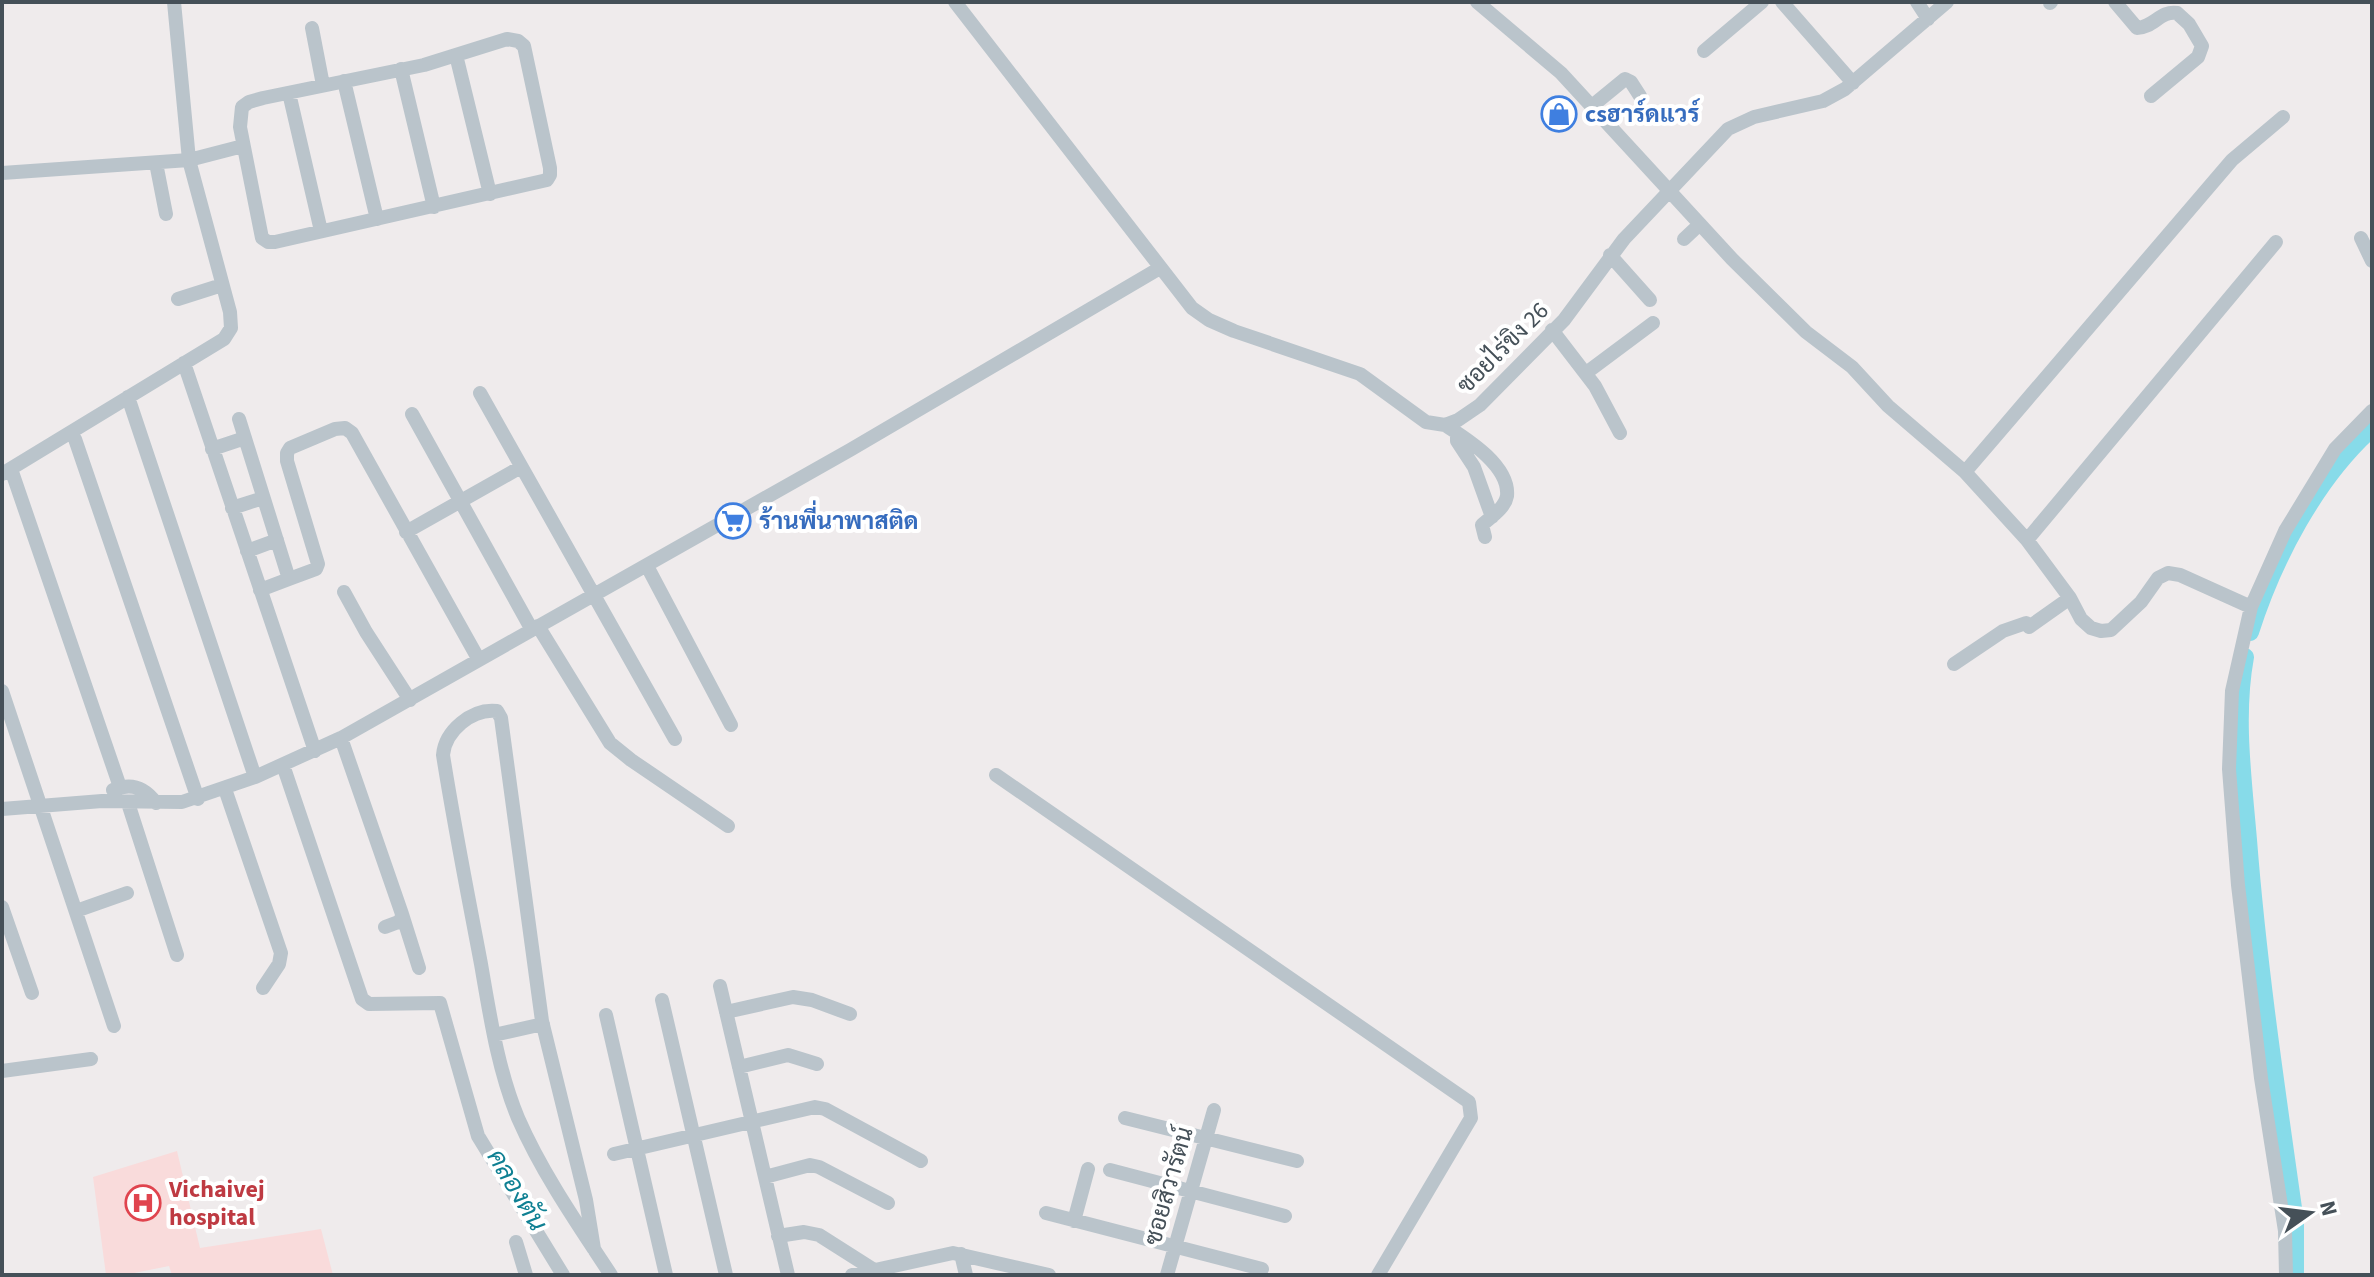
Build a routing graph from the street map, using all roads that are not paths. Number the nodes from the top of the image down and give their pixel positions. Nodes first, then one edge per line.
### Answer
1 (174, 2) edge
2 (955, 2) edge
3 (1477, 2) edge
4 (1762, 2) edge
5 (1782, 2) edge
6 (1917, 2) edge
7 (1947, 2) edge
8 (2115, 2) edge
9 (1928, 19) junction
10 (312, 28) dead end
11 (1704, 51) dead end
12 (456, 55) junction
13 (401, 69) junction
14 (344, 81) junction
15 (1853, 83) junction
16 (323, 85) junction
17 (289, 93) junction
18 (1640, 96) dead end
19 (2151, 96) dead end
20 (1598, 101) junction
21 (2283, 117) dead end
22 (243, 146) junction
23 (189, 160) junction
24 (156, 163) junction
25 (2, 173) edge
26 (1674, 188) junction
27 (490, 194) junction
28 (434, 207) junction
29 (166, 214) dead end
30 (377, 219) junction
31 (1700, 224) junction
32 (321, 231) junction
33 (2361, 238) dead end
34 (1684, 239) dead end
35 (2276, 242) dead end
36 (1610, 255) junction
37 (2372, 261) edge
38 (1160, 268) junction
39 (222, 285) junction
40 (178, 299) dead end
41 (1650, 300) dead end
42 (1653, 323) dead end
43 (1552, 330) junction
44 (184, 363) junction
45 (1586, 373) junction
46 (480, 393) dead end
47 (128, 397) junction
48 (2372, 411) edge
49 (412, 414) dead end
50 (239, 419) dead end
51 (1451, 429) junction
52 (1620, 433) dead end
53 (245, 438) junction
54 (75, 439) dead end
55 (212, 449) junction
56 (521, 467) junction
57 (6, 471) edge
58 (1965, 472) junction
59 (263, 498) junction
60 (461, 502) junction
61 (232, 508) junction
62 (1492, 517) junction
63 (406, 532) junction
64 (1485, 537) dead end
65 (2029, 537) junction
66 (277, 540) junction
67 (247, 551) junction
68 (647, 566) junction
69 (289, 579) junction
70 (260, 590) junction
71 (344, 592) dead end
72 (592, 596) junction
73 (2070, 598) junction
74 (2251, 607) junction
75 (535, 628) junction
76 (479, 660) junction
77 (1954, 664) dead end
78 (2, 691) edge
79 (410, 700) junction
80 (731, 725) dead end
81 (341, 738) junction
82 (675, 739) dead end
83 (315, 751) junction
84 (283, 765) junction
85 (996, 775) dead end
86 (255, 777) junction
87 (120, 787) junction
88 (225, 789) junction
89 (198, 799) junction
90 (102, 801) junction
91 (128, 803) junction
92 (156, 803) junction
93 (41, 804) junction
94 (2, 809) edge
95 (728, 826) dead end
96 (127, 893) dead end
97 (2, 907) edge
98 (76, 911) junction
99 (402, 914) junction
100 (385, 927) dead end
101 (177, 955) dead end
102 (419, 968) dead end
103 (720, 986) dead end
104 (263, 988) dead end
105 (32, 993) dead end
106 (662, 1000) dead end
107 (726, 1012) junction
108 (850, 1014) dead end
109 (606, 1015) dead end
110 (543, 1024) junction
111 (114, 1026) dead end
112 (494, 1035) junction
113 (91, 1059) dead end
114 (817, 1064) dead end
115 (739, 1067) junction
116 (2, 1071) edge
117 (1214, 1110) dead end
118 (1125, 1118) dead end
119 (752, 1122) junction
120 (693, 1134) junction
121 (1206, 1137) junction
122 (638, 1147) junction
123 (614, 1154) dead end
124 (921, 1161) dead end
125 (1297, 1161) dead end
126 (1088, 1169) dead end
127 (1110, 1170) dead end
128 (765, 1177) junction
129 (1191, 1193) junction
130 (888, 1203) dead end
131 (1046, 1213) dead end
132 (1285, 1216) dead end
133 (1074, 1221) junction
134 (778, 1236) junction
135 (516, 1242) dead end
136 (1176, 1247) junction
137 (594, 1249) junction
138 (961, 1254) junction
139 (1262, 1269) dead end
140 (874, 1270) junction
141 (904, 1270) edge
142 (526, 1275) edge
143 (563, 1275) edge
144 (611, 1275) edge
145 (666, 1275) edge
146 (726, 1275) edge
147 (788, 1275) edge
148 (852, 1275) edge
149 (966, 1275) edge
150 (1049, 1275) edge
151 (1167, 1275) edge
152 (1378, 1275) edge
153 (2286, 1275) edge

1 - 23 street
2 - 38 street
3 - 20 street
4 - 11 street
5 - 15 street
6 - 9 street
7 - 9 street, ซอยไร่ขิง 26
8 - 19 street
9 - 15 street, ซอยไร่ขิง 26
10 - 16 street
12 - 13 street
12 - 27 street
12 - 27 street
13 - 14 street
13 - 28 street
14 - 16 street
14 - 30 street
15 - 26 street, ซอยไร่ขิง 26
16 - 17 street
17 - 22 street
17 - 32 street
18 - 20 street
20 - 26 street
21 - 58 street
22 - 23 street
22 - 32 street
23 - 24 street
23 - 39 street
24 - 25 street
24 - 29 street
26 - 31 street
26 - 36 street, ซอยไร่ขิง 26
27 - 28 street
28 - 30 street
30 - 32 street
31 - 34 street
31 - 58 street
33 - 37 street
35 - 65 street
36 - 41 street
36 - 43 street, ซอยไร่ขิง 26
38 - 51 street
38 - 68 street
39 - 40 street
39 - 44 street
42 - 45 street
43 - 45 street
43 - 51 street, ซอยไร่ขิง 26
44 - 47 street
44 - 55 street
45 - 52 street
46 - 56 street
47 - 57 street
47 - 86 street
48 - 74 street
49 - 60 street
50 - 53 street
51 - 62 street
51 - 62 street
53 - 55 street
53 - 59 street
54 - 89 street
55 - 61 street
56 - 60 street
56 - 72 street
57 - 87 street
58 - 65 street
59 - 61 street
59 - 66 street
60 - 63 street
60 - 75 street
61 - 67 street
62 - 64 street
63 - 69 street
63 - 76 street
65 - 73 street
66 - 67 street
66 - 69 street
67 - 70 street
68 - 72 street
68 - 80 street
69 - 70 street
70 - 83 street
71 - 79 street
72 - 75 street
72 - 82 street
73 - 74 street
73 - 77 street
74 - 153 street
75 - 76 street
75 - 95 street
76 - 79 street
78 - 93 street
79 - 81 street
81 - 83 street
81 - 99 street
83 - 84 street
84 - 86 street
84 - 143 street
85 - 152 street
86 - 88 street
87 - 90 street
87 - 92 street
88 - 89 street
88 - 104 street
89 - 92 street
90 - 91 street
90 - 93 street
91 - 92 street
91 - 101 street
93 - 94 street
93 - 98 street
96 - 98 street
97 - 105 street
98 - 111 street
99 - 100 street
99 - 102 street
103 - 107 street
106 - 120 street
107 - 108 street
107 - 115 street
109 - 122 street
110 - 112 street
110 - 112 street
110 - 137 street
112 - 137 street
113 - 116 street
114 - 115 street
115 - 119 street
117 - 121 street, ซอยสิวารัตน์
118 - 121 street
119 - 120 street
119 - 124 street
119 - 128 street
120 - 122 street
120 - 146 street
121 - 125 street
121 - 129 street, ซอยสิวารัตน์
122 - 123 street
122 - 145 street
126 - 133 street
127 - 129 street
128 - 130 street
128 - 134 street
129 - 132 street
129 - 136 street, ซอยสิวารัตน์
131 - 133 street
133 - 136 street
134 - 140 street
134 - 147 street
135 - 142 street
136 - 139 street
136 - 151 street, ซอยสิวารัตน์
137 - 144 street
138 - 141 street
138 - 149 street
138 - 150 street
140 - 141 street
140 - 148 street

